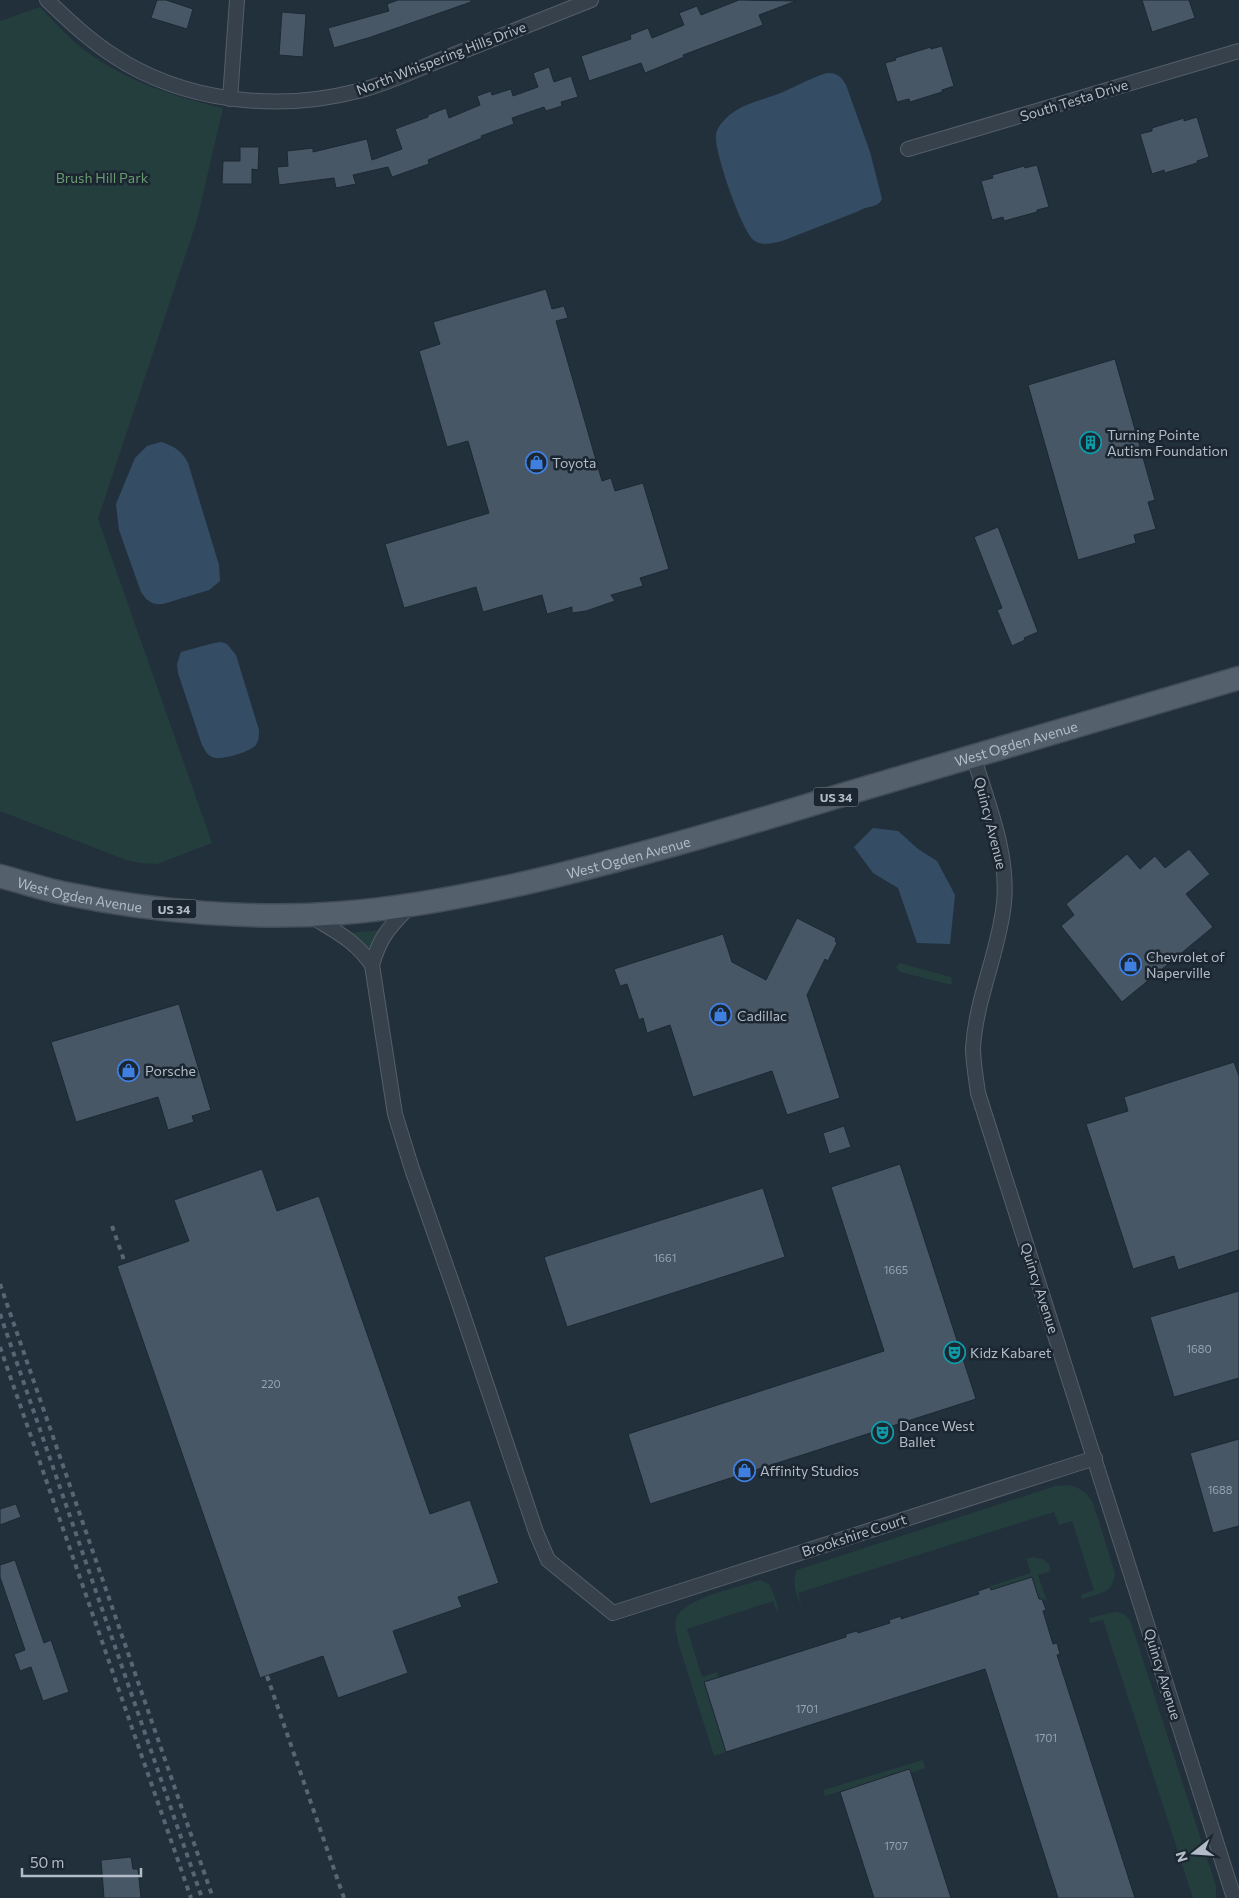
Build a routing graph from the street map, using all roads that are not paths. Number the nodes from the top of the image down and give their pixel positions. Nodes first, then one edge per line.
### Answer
1 (47, 0) edge
2 (238, 0) edge
3 (591, 0) edge
4 (1239, 51) edge
5 (230, 99) junction
6 (908, 149) dead end
7 (1239, 678) edge
8 (972, 755) junction
9 (0, 876) edge
10 (412, 904) junction
11 (308, 915) junction
12 (372, 966) junction
13 (1095, 1458) junction
14 (1234, 1898) edge

1 - 5 street, North Whispering Hills Drive
2 - 5 street
3 - 5 street, North Whispering Hills Drive
4 - 6 street, South Testa Drive
7 - 8 main road, West Ogden Avenue / US 34
8 - 10 main road, West Ogden Avenue / US 34
8 - 13 street, Quincy Avenue
9 - 11 main road, West Ogden Avenue / US 34
10 - 11 main road, West Ogden Avenue / US 34
10 - 12 street
11 - 12 street
12 - 13 street, Brookshire Court
13 - 14 street, Quincy Avenue

